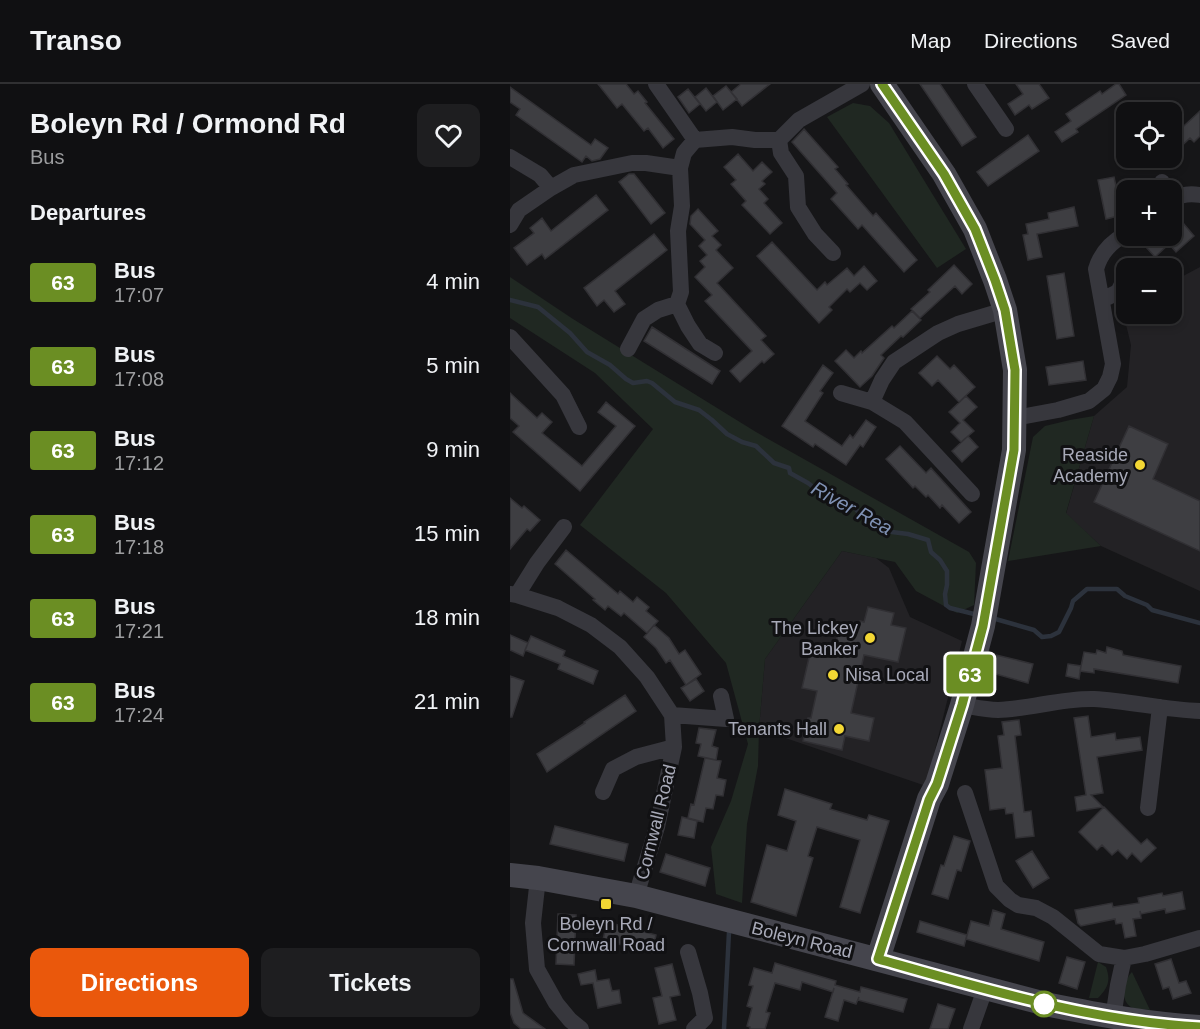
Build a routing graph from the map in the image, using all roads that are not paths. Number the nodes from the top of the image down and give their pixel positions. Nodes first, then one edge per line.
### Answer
1 (656, 84) edge
2 (862, 84) edge
3 (882, 84) edge
4 (975, 84) edge
5 (1006, 129) dead end
6 (695, 140) junction
7 (779, 140) junction
8 (510, 158) edge
9 (680, 168) junction
10 (551, 188) junction
11 (1182, 195) edge
12 (1200, 195) edge
13 (510, 225) edge
14 (1116, 241) edge
15 (832, 253) dead end
16 (1116, 293) edge
17 (1102, 300) junction
18 (677, 304) junction
19 (1005, 310) junction
20 (510, 337) edge
21 (628, 349) dead end
22 (715, 352) dead end
23 (841, 393) dead end
24 (872, 402) junction
25 (1015, 418) junction
26 (579, 427) dead end
27 (972, 494) dead end
28 (564, 527) dead end
29 (514, 594) edge
30 (721, 696) dead end
31 (962, 705) junction
32 (1160, 707) junction
33 (1200, 711) edge
34 (672, 715) junction
35 (674, 747) junction
36 (603, 792) dead end
37 (964, 793) dead end
38 (1148, 808) dead end
39 (510, 875) edge
40 (538, 878) junction
41 (636, 896) junction
42 (1200, 938) edge
43 (688, 952) dead end
44 (1124, 958) junction
45 (878, 959) junction
46 (985, 989) junction
47 (1113, 1018) junction
48 (1200, 1027) edge
49 (580, 1029) edge
50 (694, 1029) edge
51 (971, 1029) edge

1 - 6 street
2 - 7 street
3 - 19 street
4 - 5 street
6 - 7 street
6 - 9 street
7 - 15 street
8 - 10 street
9 - 10 street
9 - 18 street
10 - 13 street
11 - 12 street
14 - 17 street
16 - 17 street
17 - 25 street
18 - 21 street
18 - 22 street
19 - 24 street
19 - 25 street
20 - 26 street
23 - 24 street
24 - 27 street
25 - 31 street
28 - 29 street, Cornwall Road
29 - 34 street, Cornwall Road
30 - 34 street
31 - 32 street
31 - 45 street
32 - 33 street
32 - 38 street
34 - 35 street, Cornwall Road
35 - 36 street, Cornwall Road
35 - 41 street, Cornwall Road
37 - 44 street
39 - 40 street, Boleyn Road
40 - 41 street, Boleyn Road
40 - 49 street
41 - 45 street, Boleyn Road
42 - 44 street
43 - 50 street
44 - 47 street
45 - 46 street, Boleyn Road
46 - 47 street, Boleyn Road
46 - 51 street
47 - 48 street, Boleyn Road

